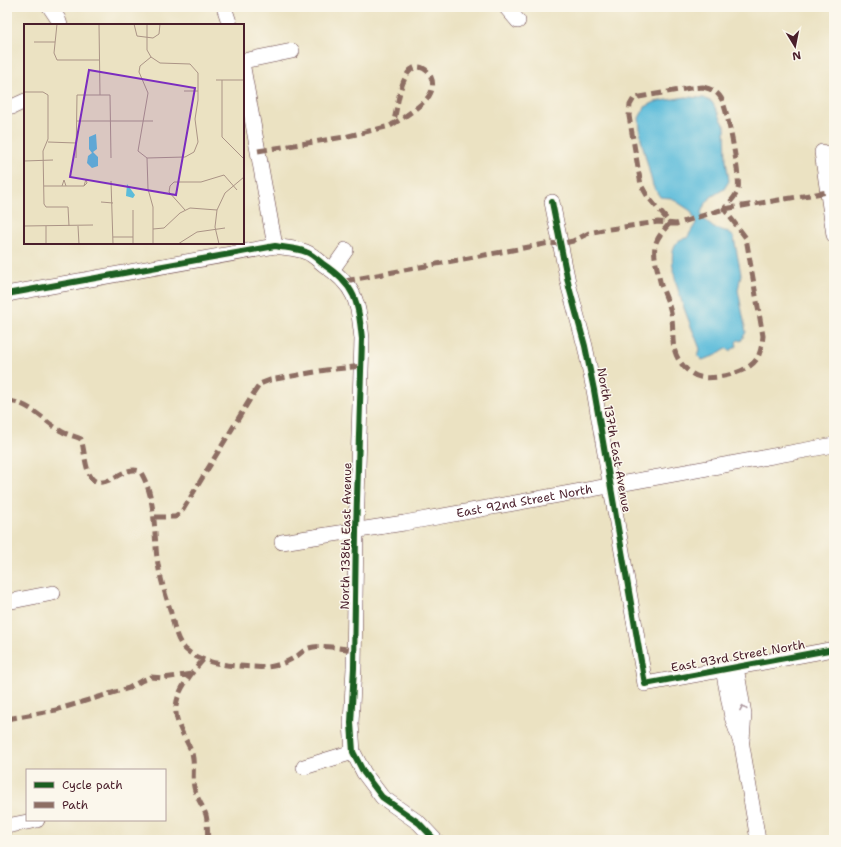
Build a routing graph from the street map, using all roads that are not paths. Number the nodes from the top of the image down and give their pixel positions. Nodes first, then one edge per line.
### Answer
1 (50, 7) edge
2 (224, 7) edge
3 (506, 7) edge
4 (518, 21) dead end
5 (60, 24) edge
6 (230, 24) edge
7 (292, 51) dead end
8 (244, 61) edge
9 (244, 73) edge
10 (24, 101) edge
11 (7, 107) edge
12 (822, 152) dead end
13 (552, 202) dead end
14 (834, 235) edge
15 (276, 246) junction
16 (346, 250) dead end
17 (332, 270) junction
18 (7, 295) edge
19 (834, 445) edge
20 (611, 485) junction
21 (356, 531) junction
22 (282, 542) dead end
23 (53, 593) dead end
24 (7, 602) edge
25 (834, 649) edge
26 (729, 668) junction
27 (645, 684) joint
28 (353, 752) junction
29 (304, 767) dead end
30 (32, 821) edge
31 (7, 826) edge
32 (435, 840) edge
33 (758, 840) edge

1 - 5 street
2 - 6 street
3 - 4 street
7 - 8 street
9 - 15 street
10 - 11 street
12 - 14 street
13 - 20 street, North 137th East Avenue
15 - 17 street, North 138th East Avenue
15 - 18 street
16 - 17 street
17 - 21 street, North 138th East Avenue
19 - 20 street, East 92nd Street North
20 - 21 street, East 92nd Street North
20 - 27 street, North 137th East Avenue
21 - 22 street, East 92nd Street North
21 - 28 street, North 138th East Avenue
23 - 24 street
25 - 26 street, East 93rd Street North
26 - 27 street, East 93rd Street North
26 - 33 street
28 - 29 street
28 - 32 street, North 138th East Avenue
30 - 31 street

